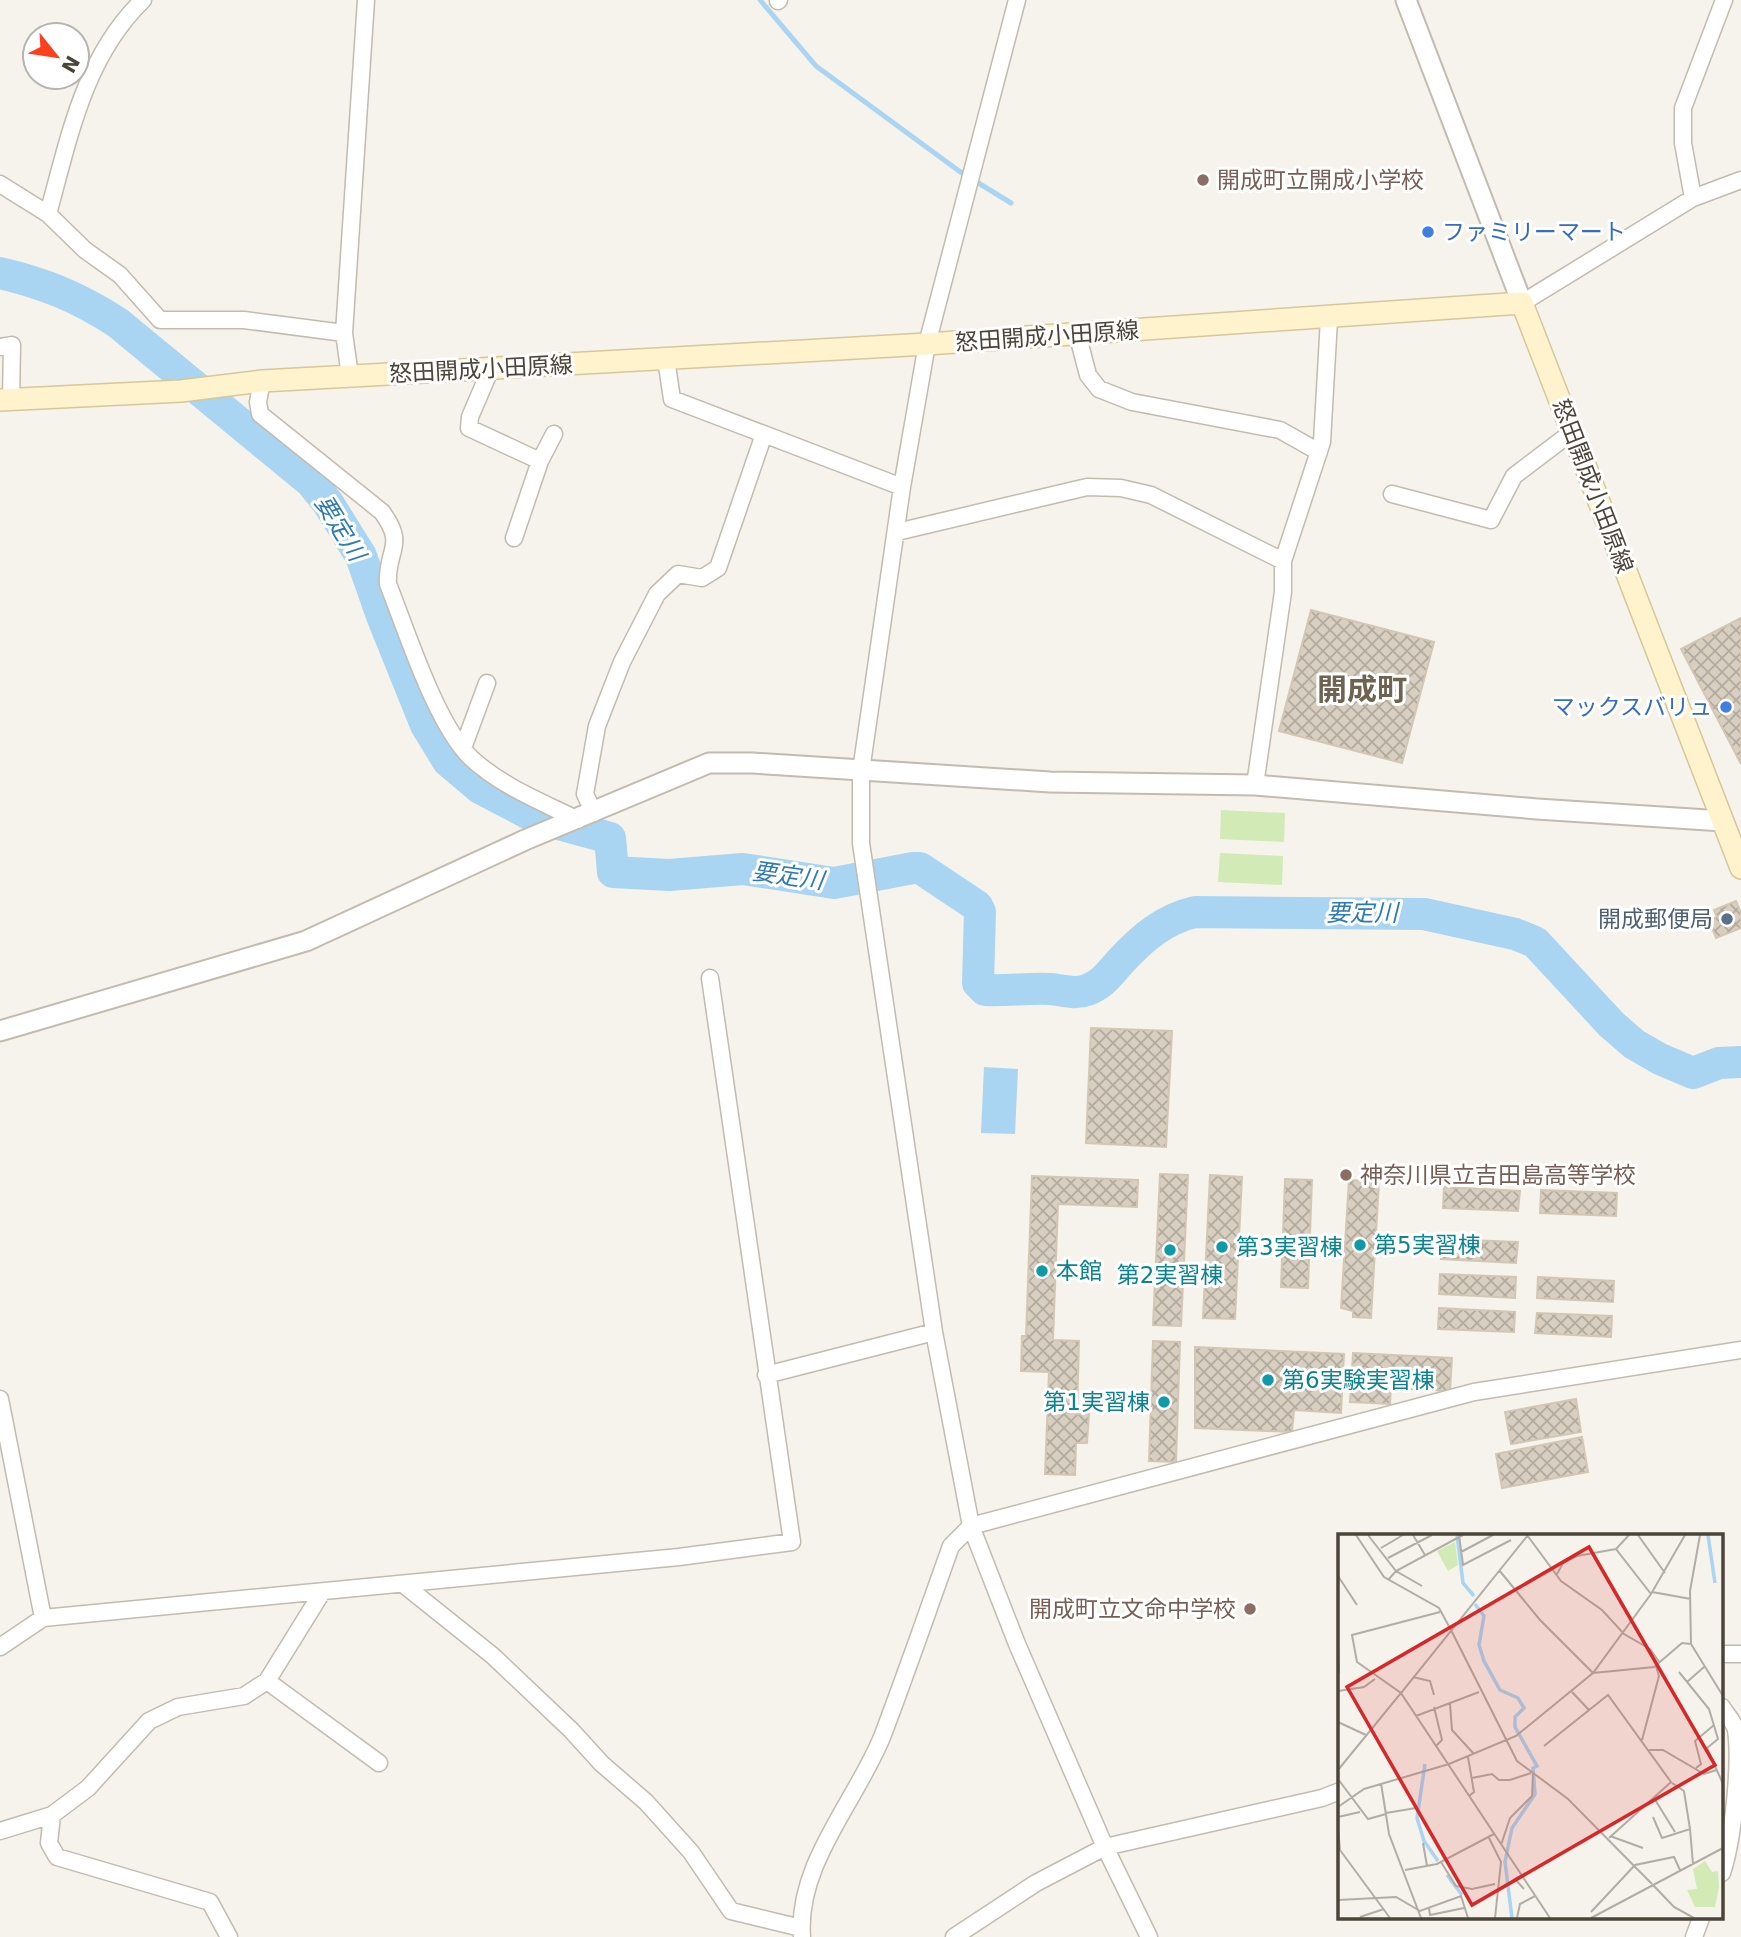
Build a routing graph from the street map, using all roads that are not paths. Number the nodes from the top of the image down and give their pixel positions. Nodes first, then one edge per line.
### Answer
1 (143, 0) edge
2 (366, 0) edge
3 (1017, 0) edge
4 (1406, 0) edge
5 (1724, 0) edge
6 (1741, 180) edge
7 (0, 184) edge
8 (1693, 198) junction
9 (48, 214) junction
10 (1522, 303) junction
11 (1329, 319) junction
12 (1077, 332) junction
13 (344, 333) junction
14 (927, 344) junction
15 (0, 348) edge
16 (666, 359) junction
17 (491, 368) junction
18 (350, 376) junction
19 (262, 381) junction
20 (6, 400) edge
21 (1572, 432) junction
22 (764, 433) junction
23 (554, 434) dead end
24 (1319, 452) junction
25 (540, 461) junction
26 (902, 487) junction
27 (1392, 495) dead end
28 (897, 532) junction
29 (514, 538) dead end
30 (1283, 561) junction
31 (487, 682) dead end
32 (463, 748) junction
33 (861, 771) junction
34 (1255, 785) junction
35 (586, 817) junction
36 (1732, 821) edge
37 (1741, 868) edge
38 (710, 978) dead end
39 (0, 1031) edge
40 (934, 1332) junction
41 (1741, 1350) edge
42 (766, 1375) junction
43 (0, 1399) edge
44 (6, 1456) edge
45 (971, 1527) junction
46 (402, 1584) junction
47 (321, 1594) junction
48 (43, 1618) junction
49 (0, 1647) edge
50 (267, 1681) junction
51 (1724, 1710) edge
52 (379, 1763) dead end
53 (1338, 1792) edge
54 (52, 1815) junction
55 (0, 1831) edge
56 (1105, 1846) junction
57 (1724, 1865) edge
58 (1700, 1920) edge
59 (802, 1933) edge
60 (229, 1937) edge
61 (954, 1937) edge
62 (1149, 1937) edge
63 (1694, 1937) edge

1 - 9 street
2 - 13 street
3 - 14 street
4 - 10 street
5 - 8 street
6 - 8 street
7 - 9 street
8 - 10 street
9 - 13 street
10 - 11 main road, 怒田開成小田原線
10 - 21 main road, 怒田開成小田原線
11 - 12 main road, 怒田開成小田原線
11 - 24 street
12 - 14 main road, 怒田開成小田原線
12 - 24 street
13 - 18 street
14 - 16 main road, 怒田開成小田原線
14 - 26 street
15 - 20 street
16 - 17 main road, 怒田開成小田原線
16 - 22 street
17 - 18 main road, 怒田開成小田原線
17 - 25 street
18 - 19 main road, 怒田開成小田原線
19 - 20 main road, 怒田開成小田原線
19 - 32 street
21 - 27 street
21 - 36 main road, 怒田開成小田原線
22 - 26 street
22 - 35 street
23 - 25 street
24 - 30 street
25 - 29 street
26 - 28 street
28 - 30 street
28 - 33 street
30 - 34 street
31 - 32 street
32 - 35 street
33 - 34 street
33 - 35 street
33 - 40 street
34 - 36 street
35 - 39 street
36 - 37 main road, 怒田開成小田原線
38 - 42 street
40 - 42 street
40 - 45 street
41 - 45 street
42 - 46 street
43 - 44 street
44 - 48 street
45 - 56 street
45 - 59 street
46 - 47 street
46 - 59 street
47 - 48 street
47 - 50 street
48 - 49 street
50 - 52 street
50 - 54 street
51 - 57 street
53 - 56 street
54 - 55 street
54 - 60 street
56 - 61 street
56 - 62 street
58 - 63 street

